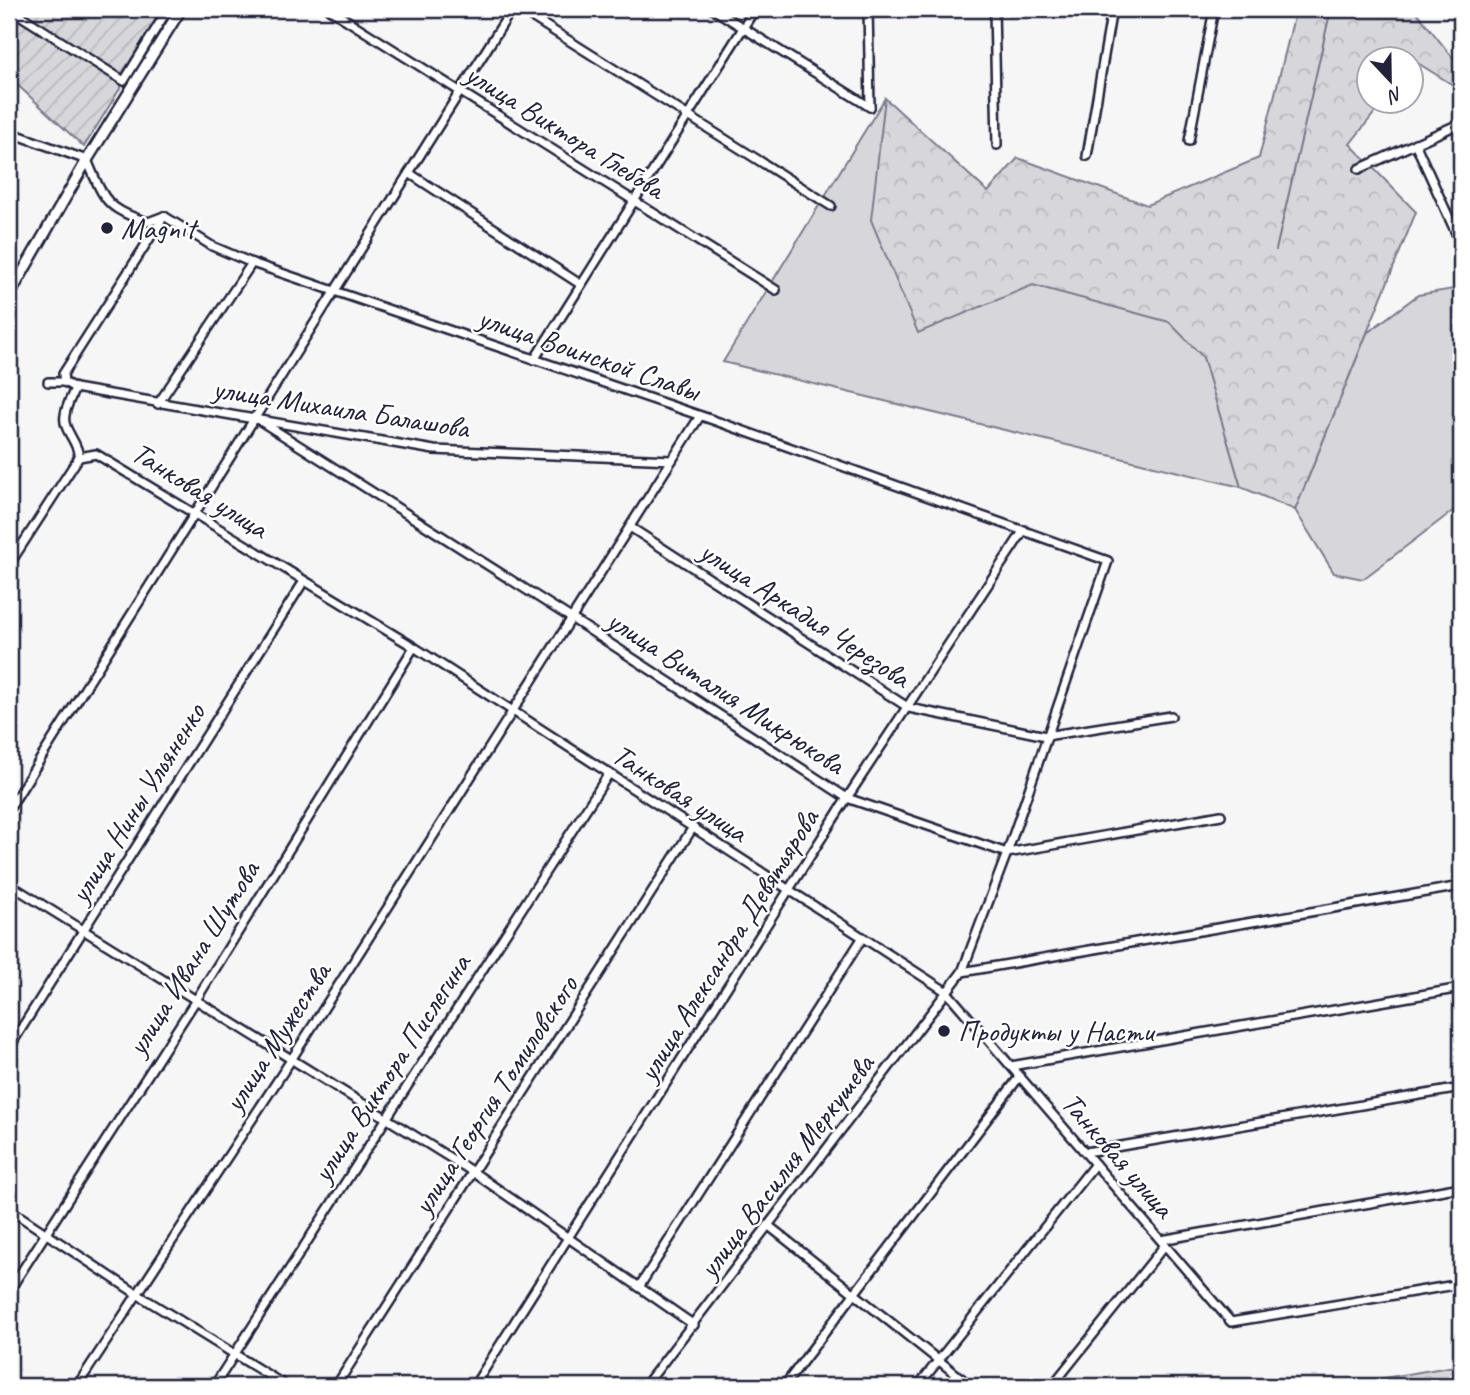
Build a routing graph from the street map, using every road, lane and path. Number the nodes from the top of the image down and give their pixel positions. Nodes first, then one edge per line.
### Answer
1 (10, 9) edge
2 (181, 9) edge
3 (329, 9) edge
4 (512, 9) edge
5 (519, 9) edge
6 (713, 9) edge
7 (755, 9) edge
8 (868, 9) edge
9 (995, 9) edge
10 (1112, 9) edge
11 (1214, 9) edge
12 (164, 10) edge
13 (743, 27) junction
14 (458, 91) junction
15 (687, 116) junction
16 (1461, 123) edge
17 (9, 132) edge
18 (1189, 141) dead end
19 (1415, 143) junction
20 (996, 145) dead end
21 (1087, 156) dead end
22 (87, 160) junction
23 (1359, 169) dead end
24 (409, 173) junction
25 (634, 201) junction
26 (831, 206) dead end
27 (164, 216) junction
28 (1461, 244) edge
29 (252, 263) junction
30 (580, 284) junction
31 (776, 290) dead end
32 (334, 292) junction
33 (9, 296) edge
34 (534, 360) junction
35 (48, 382) dead end
36 (64, 382) junction
37 (75, 387) junction
38 (158, 404) junction
39 (700, 416) junction
40 (254, 417) junction
41 (79, 457) junction
42 (672, 460) junction
43 (195, 513) junction
44 (629, 527) junction
45 (1024, 530) junction
46 (1108, 561) joint
47 (9, 565) edge
48 (304, 581) junction
49 (570, 618) junction
50 (414, 647) junction
51 (909, 708) junction
52 (511, 710) junction
53 (1171, 716) dead end
54 (1046, 736) junction
55 (608, 775) junction
56 (847, 798) junction
57 (9, 809) edge
58 (1221, 816) dead end
59 (692, 829) junction
60 (1007, 852) junction
61 (9, 884) edge
62 (1461, 886) edge
63 (789, 889) junction
64 (84, 931) junction
65 (863, 936) junction
66 (962, 972) junction
67 (1461, 988) edge
68 (947, 992) junction
69 (196, 1000) junction
70 (9, 1048) edge
71 (290, 1060) junction
72 (1012, 1066) junction
73 (1020, 1076) junction
74 (1461, 1088) edge
75 (386, 1118) junction
76 (1086, 1153) junction
77 (1095, 1164) junction
78 (473, 1172) junction
79 (1461, 1187) edge
80 (9, 1209) edge
81 (769, 1226) junction
82 (46, 1234) junction
83 (569, 1236) junction
84 (1163, 1242) junction
85 (1461, 1284) edge
86 (639, 1287) junction
87 (9, 1291) edge
88 (137, 1294) junction
89 (853, 1295) junction
90 (694, 1325) junction
91 (235, 1354) junction
92 (938, 1361) junction
93 (77, 1386) edge
94 (214, 1386) edge
95 (286, 1386) edge
96 (336, 1386) edge
97 (474, 1386) edge
98 (645, 1386) edge
99 (784, 1386) edge
100 (918, 1386) edge
101 (971, 1386) edge
102 (1052, 1386) edge

1 - 12 street
2 - 22 street
3 - 14 street, улица Виктора Глебова
4 - 14 street
5 - 15 street
6 - 13 street
7 - 13 street
8 - 13 street
9 - 20 street
10 - 21 street
11 - 18 street
13 - 15 street
14 - 24 street
14 - 25 street, улица Виктора Глебова
15 - 25 street
15 - 26 street
16 - 19 street
17 - 22 street
19 - 23 street
19 - 28 street
22 - 27 street
22 - 33 street
24 - 30 street
24 - 32 street
25 - 30 street
25 - 31 street, улица Виктора Глебова
27 - 29 street, улица Воинской Славы
27 - 36 street
29 - 32 street, улица Воинской Славы
29 - 38 street
30 - 34 street
32 - 34 street, улица Воинской Славы
32 - 40 street
34 - 39 street, улица Воинской Славы
35 - 36 street, улица Михаила Балашова
36 - 37 street, улица Михаила Балашова
37 - 38 street, улица Михаила Балашова
37 - 41 street
38 - 40 street, улица Михаила Балашова
39 - 42 street, улица Мужества
39 - 45 street, улица Воинской Славы
40 - 42 street, улица Михаила Балашова
40 - 43 street
40 - 49 street, улица Виталия Микрюкова
41 - 43 street, Танковая улица
41 - 47 street
42 - 44 street, улица Мужества
43 - 48 street, Танковая улица
43 - 57 street
44 - 49 street, улица Мужества
44 - 51 street, улица Аркадия Черезова
45 - 46 street, улица Воинской Славы
45 - 51 street, улица Александра Девятьярова
46 - 54 street, улица Василия Меркушева
48 - 50 street, Танковая улица
48 - 64 street, улица Нины Ульяненко
49 - 52 street, улица Мужества
49 - 56 street, улица Виталия Микрюкова
50 - 52 street, Танковая улица
50 - 69 street, улица Ивана Шутова
51 - 54 street, улица Аркадия Черезова
51 - 56 street, улица Александра Девятьярова
52 - 55 street, Танковая улица
52 - 71 street, улица Мужества
53 - 54 street, улица Аркадия Черезова
54 - 60 street, улица Василия Меркушева
55 - 59 street, Танковая улица
55 - 75 street, улица Виктора Пислегина
56 - 60 street, улица Виталия Микрюкова
56 - 63 street, улица Александра Девятьярова
58 - 60 street, улица Виталия Микрюкова
59 - 63 street, Танковая улица
59 - 78 street, улица Георгия Томиловского
60 - 66 street, улица Василия Меркушева
61 - 64 street
62 - 66 street
63 - 65 street, Танковая улица
63 - 83 street, улица Александра Девятьярова
64 - 69 street
64 - 70 street, улица Нины Ульяненко
65 - 68 street, Танковая улица
65 - 86 street, улица Василия Меркушева
66 - 68 street, улица Василия Меркушева
67 - 72 street
68 - 72 street, Танковая улица
68 - 81 street, улица Василия Меркушева
69 - 71 street
69 - 82 street, улица Ивана Шутова
71 - 75 street
71 - 88 street, улица Мужества
72 - 73 street, Танковая улица
73 - 76 street, Танковая улица
73 - 89 street
74 - 76 street
75 - 78 street
75 - 91 street, улица Виктора Пислегина
76 - 77 street, Танковая улица
77 - 84 street, Танковая улица
77 - 92 street
78 - 83 street
78 - 96 street, улица Георгия Томиловского
79 - 84 street
80 - 82 street
81 - 89 street
81 - 90 street, улица Василия Меркушева
82 - 87 street, улица Ивана Шутова
82 - 88 street
83 - 86 street
83 - 97 street, улица Александра Девятьярова
84 - 85 street, Танковая улица
84 - 102 street
86 - 90 street
88 - 91 street
88 - 93 street, улица Мужества
89 - 92 street
89 - 99 street
90 - 98 street, улица Василия Меркушева
91 - 94 street, улица Виктора Пислегина
91 - 95 street
92 - 100 street
92 - 101 street

